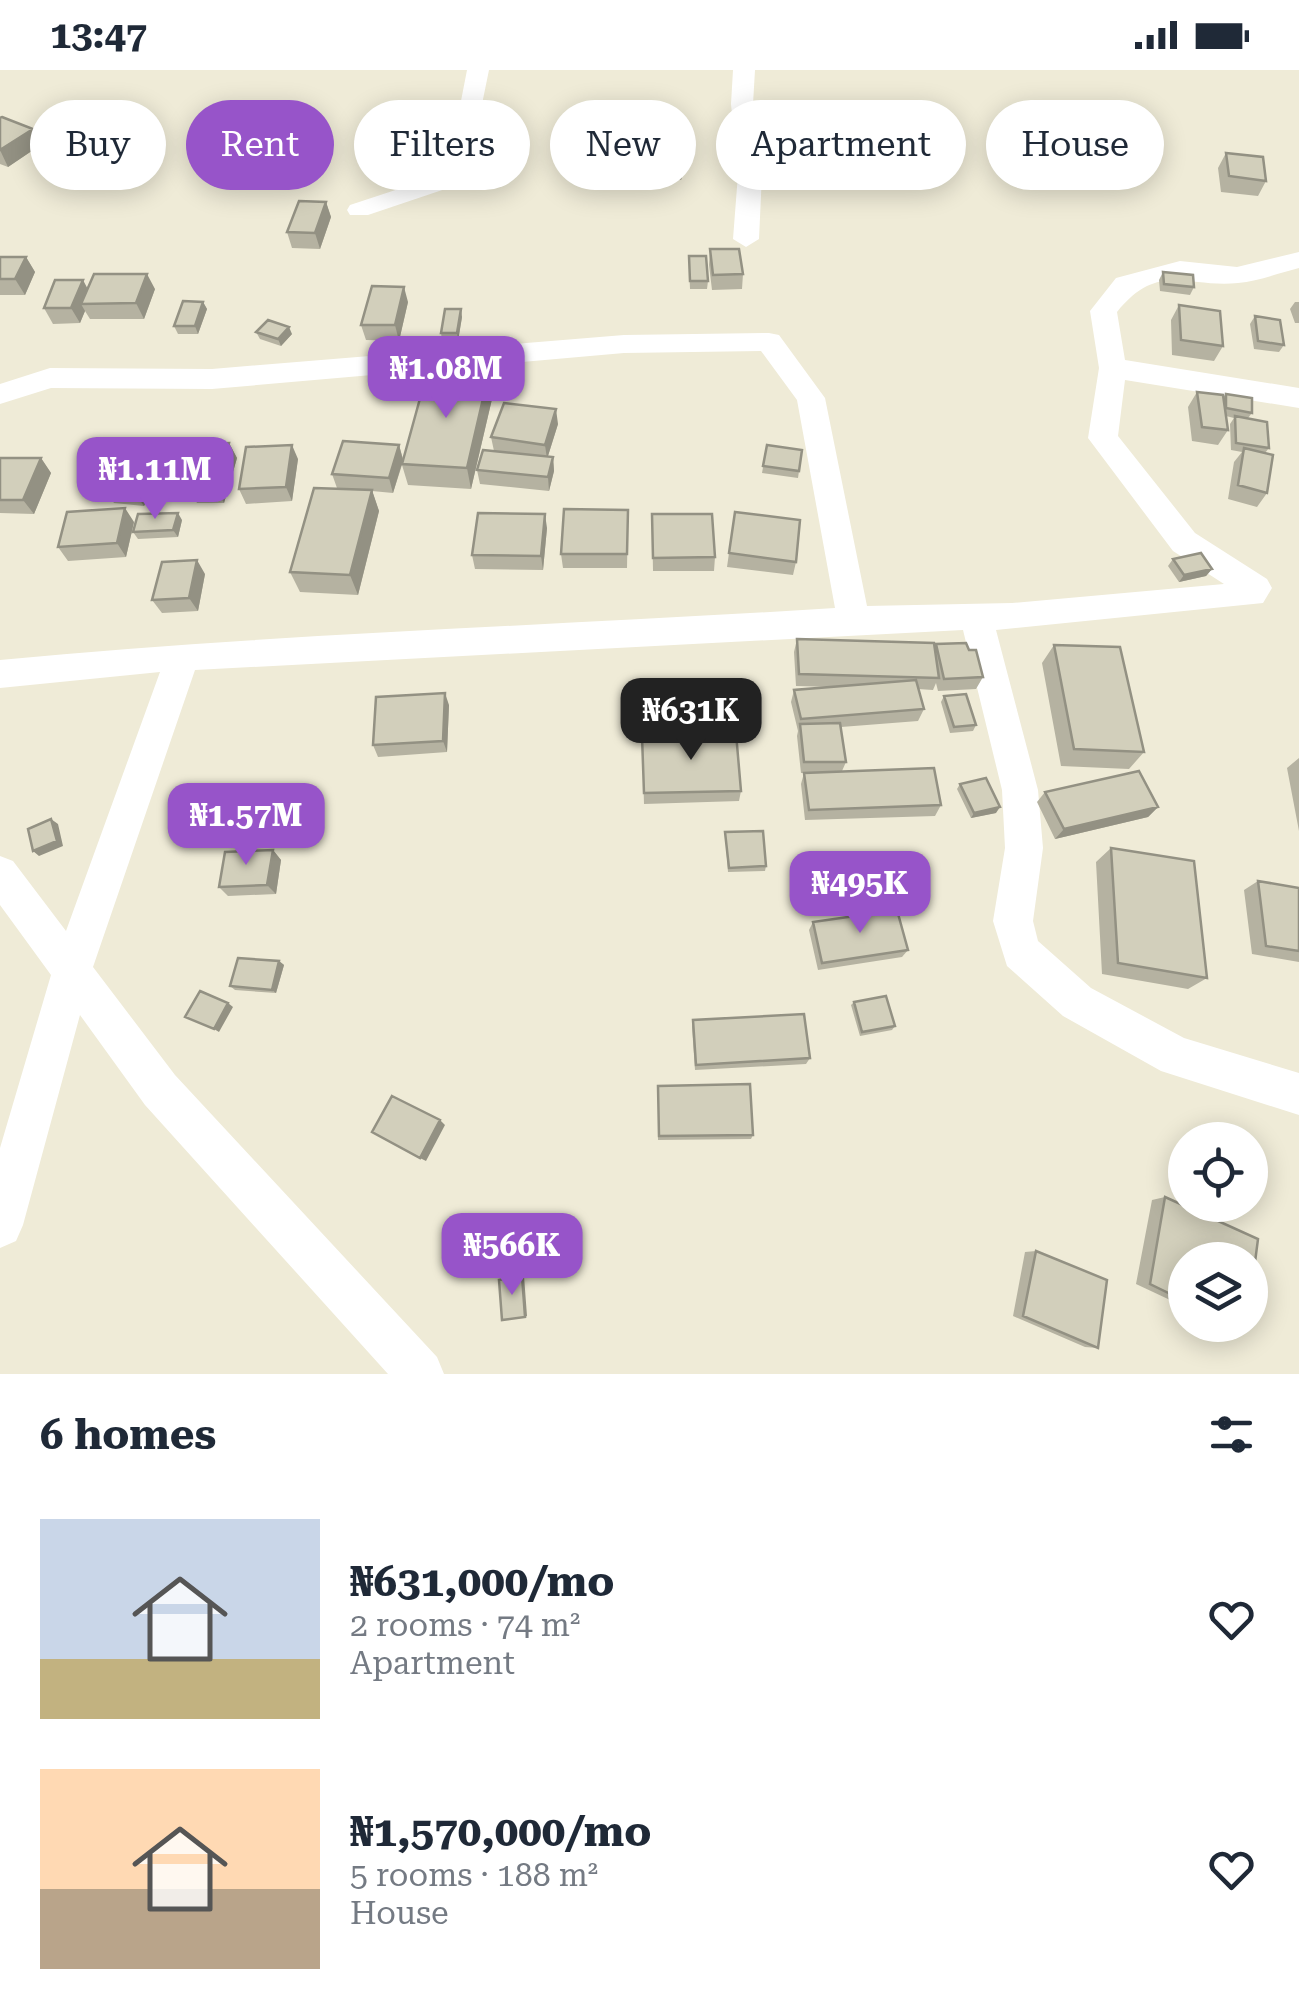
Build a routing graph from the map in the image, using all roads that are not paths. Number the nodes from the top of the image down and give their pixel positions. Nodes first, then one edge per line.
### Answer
1 (478, 70) edge
2 (744, 70) edge
3 (359, 210) dead end
4 (746, 239) dead end
5 (1299, 260) edge
6 (1113, 368) junction
7 (0, 394) edge
8 (1299, 398) edge
9 (976, 617) junction
10 (853, 620) junction
11 (184, 656) junction
12 (0, 674) edge
13 (0, 874) edge
14 (72, 970) junction
15 (1299, 1094) edge
16 (0, 1225) edge
17 (420, 1374) edge

1 - 3 street
2 - 4 street
5 - 6 street
6 - 8 street
6 - 9 street
7 - 10 street
9 - 10 street
9 - 15 street
10 - 11 street
11 - 12 street
11 - 14 street
13 - 14 street
14 - 16 street
14 - 17 street

